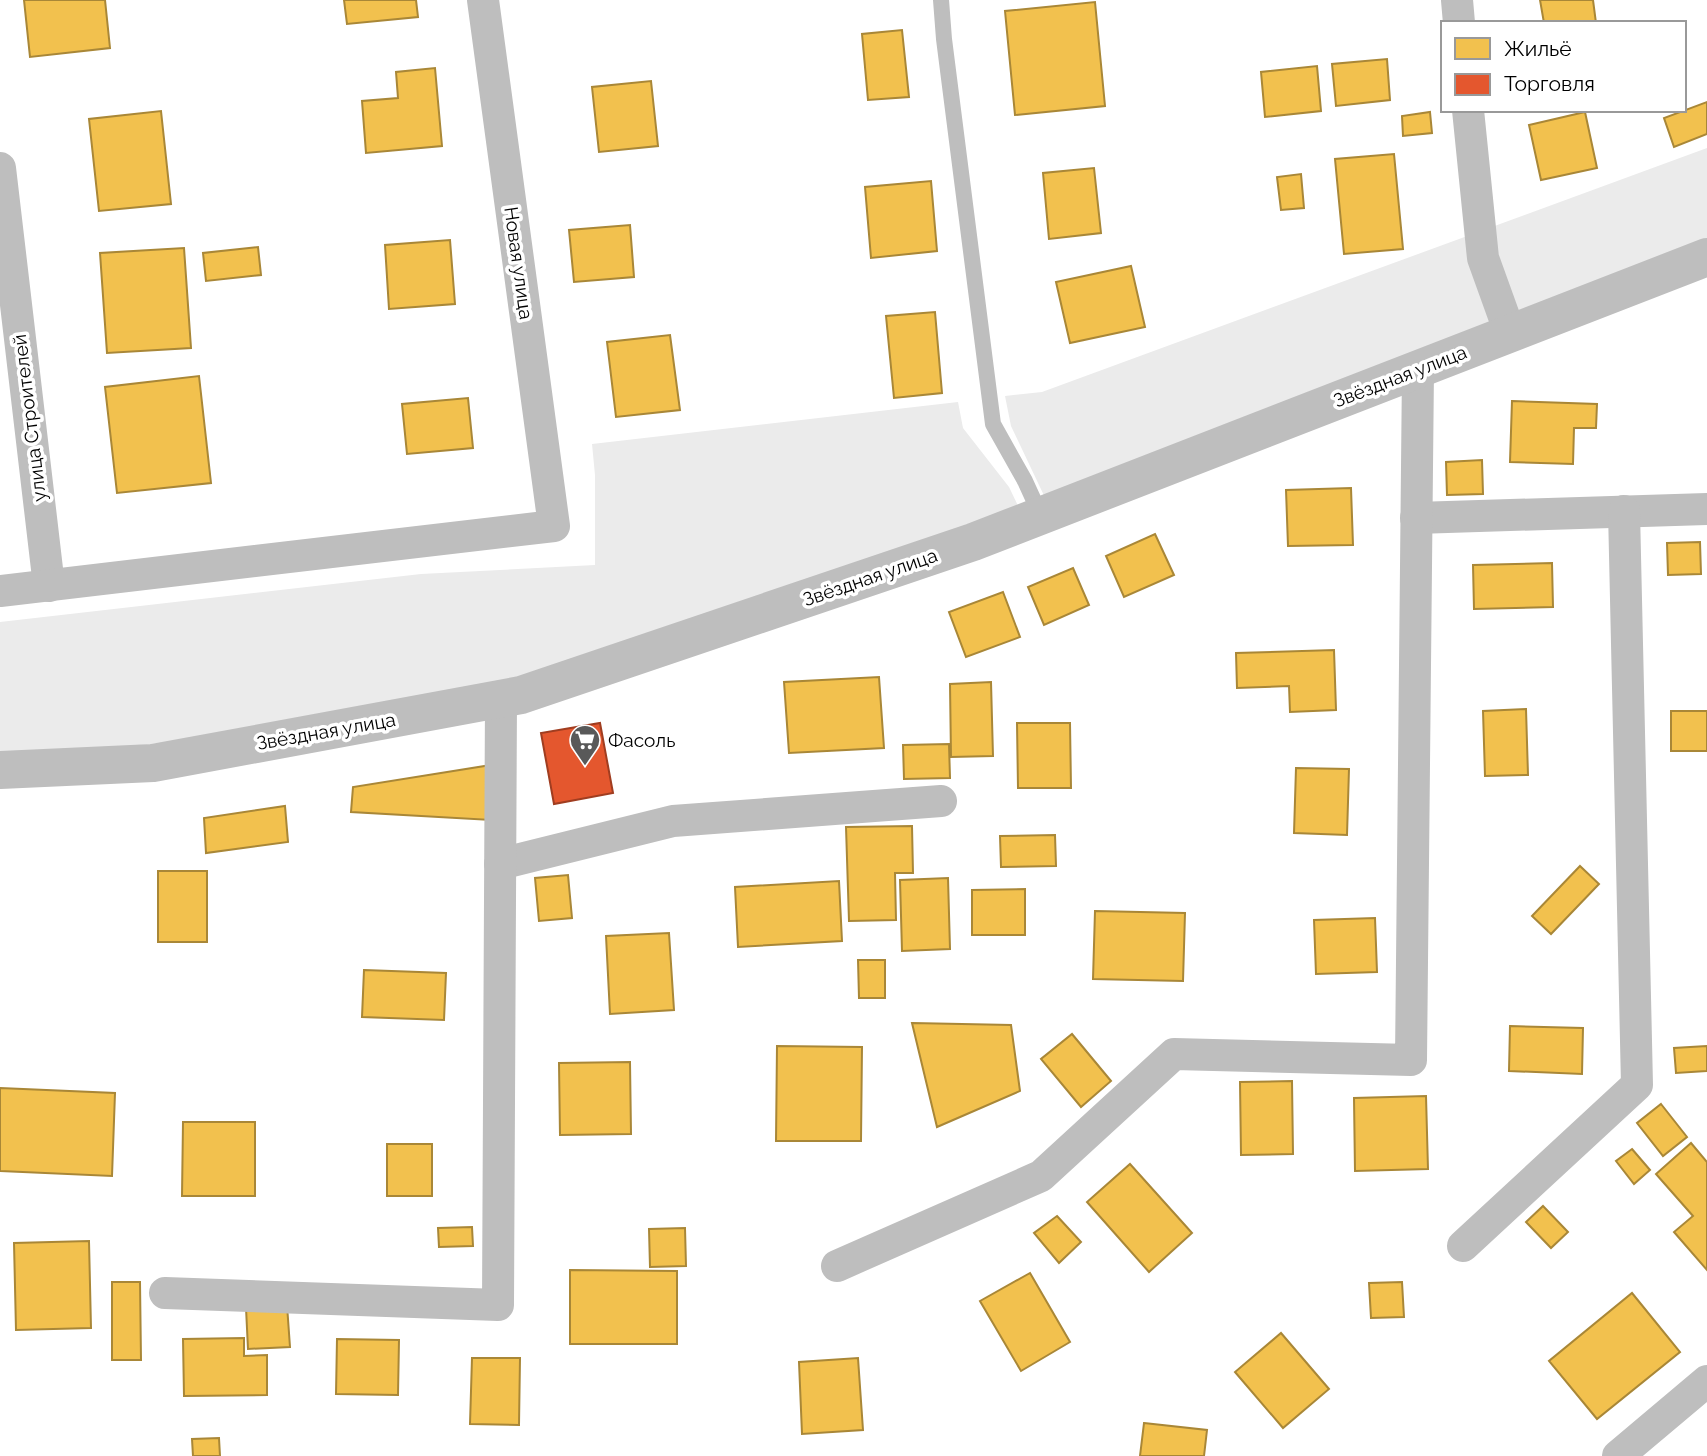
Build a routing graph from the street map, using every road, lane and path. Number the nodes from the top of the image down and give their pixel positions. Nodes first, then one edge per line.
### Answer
1 (484, 0) edge
2 (941, 0) edge
3 (1457, 0) edge
4 (1459, 21) edge
5 (1468, 112) edge
6 (0, 168) edge
7 (1707, 257) edge
8 (1510, 333) junction
9 (1418, 369) junction
10 (1707, 509) edge
11 (1624, 511) junction
12 (1041, 516) junction
13 (1416, 518) junction
14 (48, 586) junction
15 (0, 590) edge
16 (501, 699) junction
17 (0, 770) edge
18 (941, 801) dead end
19 (500, 864) junction
20 (1463, 1246) dead end
21 (837, 1266) dead end
22 (165, 1293) dead end
23 (1707, 1381) edge
24 (1618, 1456) edge

1 - 14 street, Новая улица
2 - 12 lane
3 - 4 street
5 - 8 street
6 - 14 street, улица Строителей
7 - 8 street, Звёздная улица
8 - 9 street, Звёздная улица
9 - 12 street, Звёздная улица
9 - 13 street
10 - 11 street
11 - 13 street
11 - 20 street
12 - 16 street, Звёздная улица
13 - 21 street
14 - 15 street
16 - 17 street, Звёздная улица
16 - 19 street
18 - 19 street
19 - 22 street
23 - 24 street

